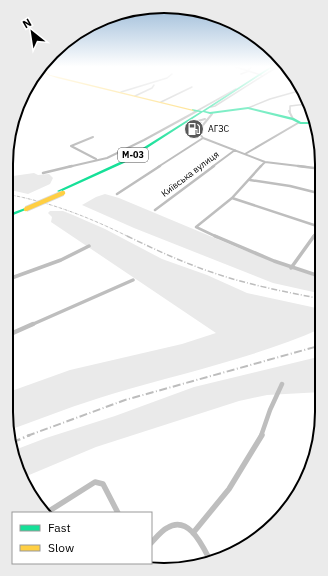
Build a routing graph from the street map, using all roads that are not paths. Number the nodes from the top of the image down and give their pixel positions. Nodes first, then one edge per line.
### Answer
1 (128, 94) edge
2 (140, 94) edge
3 (178, 94) edge
4 (227, 94) edge
5 (234, 94) edge
6 (235, 94) edge
7 (288, 94) edge
8 (135, 96) junction
9 (161, 102) junction
10 (303, 104) edge
11 (248, 108) junction
12 (203, 111) junction
13 (211, 111) junction
14 (196, 112) junction
15 (206, 119) junction
16 (296, 121) junction
17 (309, 123) edge
18 (187, 124) junction
19 (92, 137) dead end
20 (203, 138) junction
21 (234, 150) junction
22 (245, 154) junction
23 (97, 160) junction
24 (266, 162) junction
25 (315, 168) edge
26 (43, 173) dead end
27 (250, 180) junction
28 (61, 192) junction
29 (315, 192) edge
30 (117, 194) dead end
31 (232, 198) junction
32 (25, 207) junction
33 (155, 210) dead end
34 (13, 211) edge
35 (13, 213) edge
36 (315, 224) edge
37 (315, 235) edge
38 (89, 246) dead end
39 (292, 268) junction
40 (315, 275) edge
41 (13, 277) edge
42 (133, 280) dead end
43 (13, 333) edge
44 (282, 384) dead end
45 (49, 511) edge
46 (117, 512) edge
47 (193, 533) junction
48 (152, 542) edge
49 (208, 557) edge

1 - 8 main road
2 - 8 street
3 - 9 street
4 - 14 street
5 - 13 main road, М-03
6 - 13 street
7 - 11 street
8 - 9 main road
9 - 14 main road
10 - 16 street
11 - 13 main road
11 - 16 main road
12 - 13 main road, М-03
12 - 14 main road
12 - 18 main road, М-03
12 - 28 main road, М-03
13 - 15 street
14 - 23 street
15 - 18 street
15 - 20 street
16 - 17 main road
16 - 22 street
18 - 28 main road, М-03
19 - 23 street
20 - 21 street
20 - 30 street
21 - 22 street
21 - 33 street, Київська вулиця
22 - 24 street
23 - 26 street
24 - 25 street
24 - 27 street
27 - 29 street
27 - 31 street
28 - 32 main road, М-03
31 - 36 street
31 - 39 street
32 - 34 main road, М-03
32 - 35 main road, М-03
37 - 39 street
38 - 41 street
39 - 40 street
42 - 43 street
44 - 47 street
45 - 46 street
47 - 48 street
47 - 49 street

